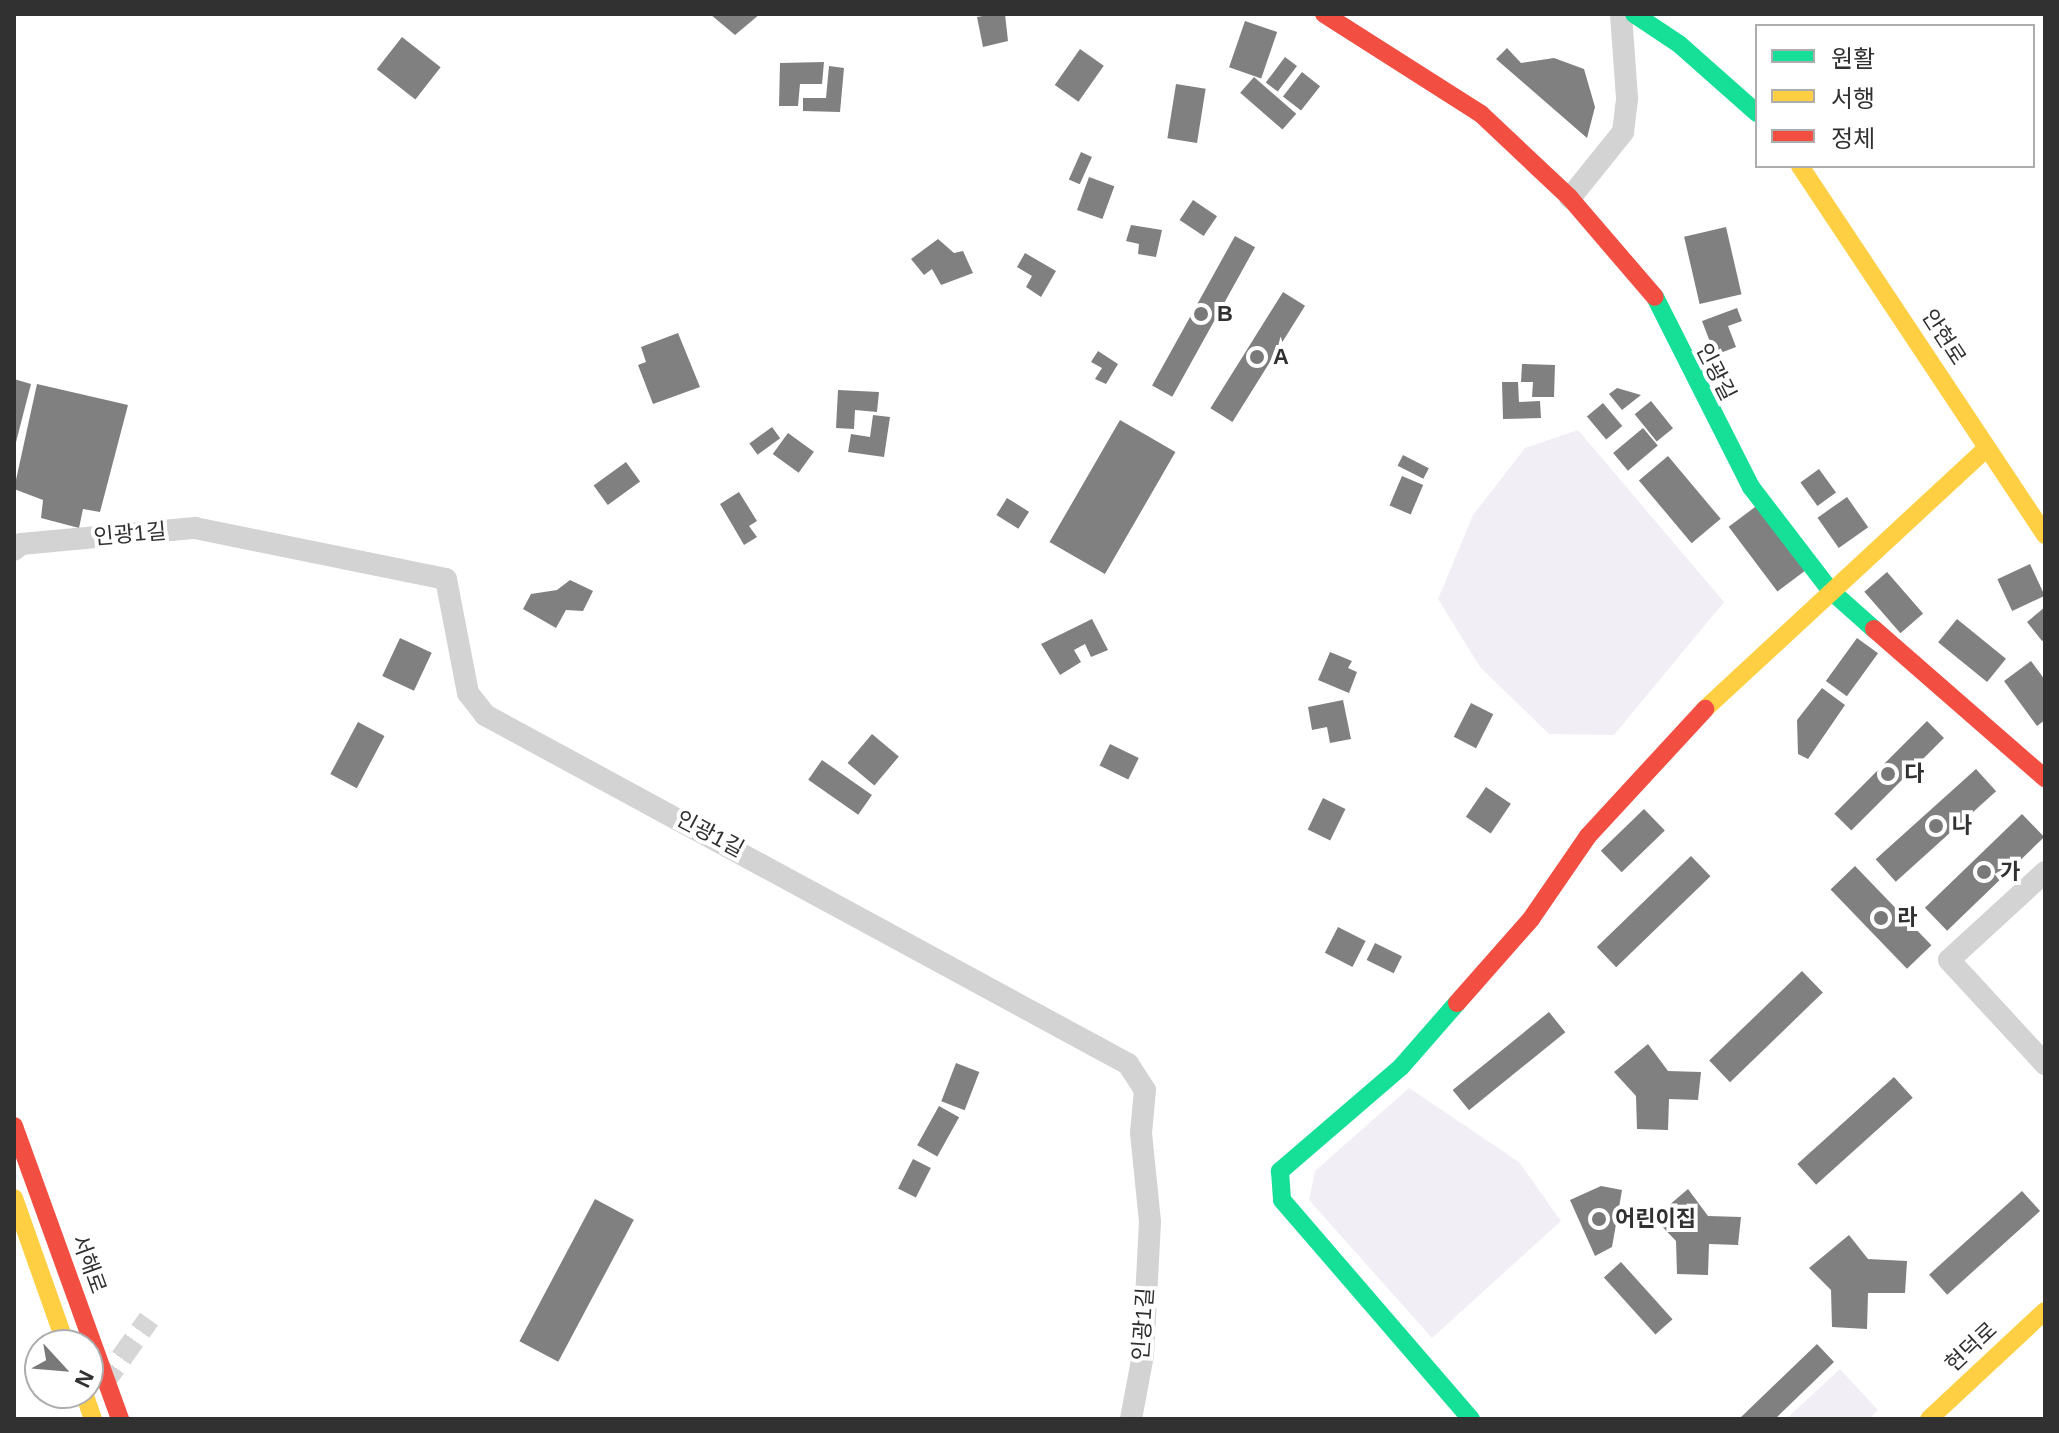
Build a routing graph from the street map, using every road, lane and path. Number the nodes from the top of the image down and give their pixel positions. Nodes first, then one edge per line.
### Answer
1 (1324, 14) edge
2 (1621, 14) edge
3 (1634, 14) edge
4 (1755, 111) edge
5 (1801, 168) edge
6 (1570, 198) junction
7 (1987, 448) junction
8 (2045, 535) edge
9 (14, 550) edge
10 (1830, 590) junction
11 (2045, 778) edge
12 (2045, 872) edge
13 (2045, 1064) edge
14 (14, 1126) edge
15 (14, 1198) edge
16 (2045, 1311) edge
17 (60, 1329) edge
18 (120, 1419) edge
19 (1131, 1419) edge
20 (1471, 1419) edge
21 (1929, 1419) edge

1 - 6 street, 인광길
2 - 6 street
3 - 4 street
5 - 7 street, 안현로
6 - 10 street, 인광길
7 - 8 street, 안현로
7 - 10 street
9 - 19 street, 인광1길
10 - 11 street, 인광길
10 - 20 street
12 - 13 street
14 - 18 street, 서해로
15 - 17 street
16 - 21 street, 현덕로

